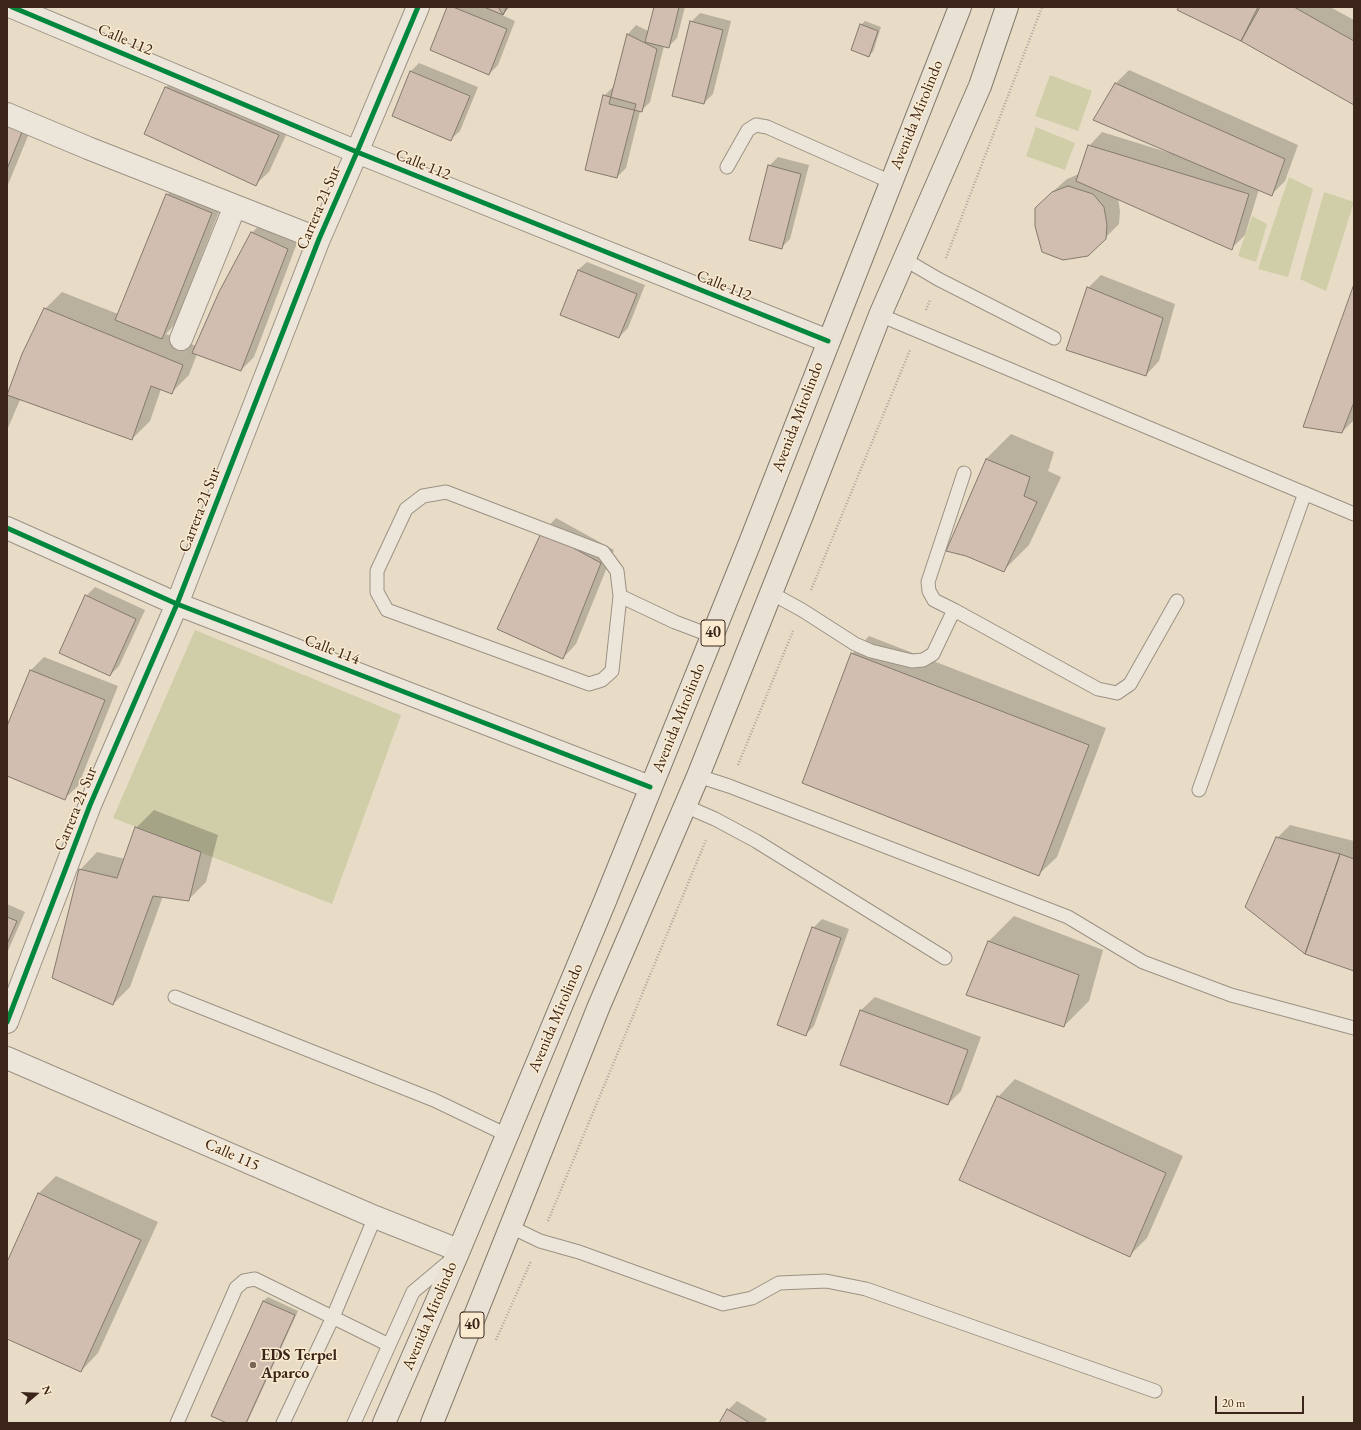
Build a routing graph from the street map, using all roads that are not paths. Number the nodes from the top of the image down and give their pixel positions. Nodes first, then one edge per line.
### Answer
1 (12, 7) edge
2 (418, 7) edge
3 (960, 7) edge
4 (1007, 7) edge
5 (7, 114) edge
6 (357, 152) junction
7 (727, 167) dead end
8 (891, 182) junction
9 (235, 206) junction
10 (319, 240) junction
11 (904, 258) junction
12 (880, 315) junction
13 (1054, 338) dead end
14 (181, 339) dead end
15 (828, 341) junction
16 (964, 473) dead end
17 (1305, 493) junction
18 (1354, 514) edge
19 (7, 528) edge
20 (771, 593) junction
21 (620, 596) junction
22 (1177, 601) dead end
23 (177, 604) junction
24 (954, 610) junction
25 (712, 636) junction
26 (698, 776) junction
27 (650, 787) junction
28 (1199, 790) dead end
29 (685, 806) junction
30 (945, 958) dead end
31 (175, 997) dead end
32 (7, 1022) edge
33 (1354, 1028) edge
34 (7, 1058) edge
35 (507, 1135) junction
36 (375, 1217) junction
37 (511, 1227) junction
38 (457, 1252) junction
39 (333, 1317) junction
40 (389, 1345) junction
41 (1155, 1390) dead end
42 (177, 1423) edge
43 (283, 1423) edge
44 (354, 1423) edge
45 (384, 1423) edge
46 (432, 1423) edge

1 - 6 street, Calle 112
2 - 6 street, Carrera 21 Sur
3 - 8 main road, Avenida Mirolindo / 40
4 - 11 main road, 40
5 - 9 street
6 - 10 street, Carrera 21 Sur
6 - 15 street, Calle 112
7 - 8 lane
8 - 15 main road, Avenida Mirolindo / 40
9 - 10 street
9 - 14 street
10 - 23 street, Carrera 21 Sur
11 - 12 main road, 40
11 - 13 lane
12 - 17 lane
12 - 20 main road, 40
15 - 25 main road, Avenida Mirolindo / 40
16 - 24 lane
17 - 18 lane
17 - 28 lane
19 - 23 street, Calle 114
20 - 24 lane
20 - 26 main road, 40
21 - 21 lane
21 - 25 lane
22 - 24 lane
23 - 27 street, Calle 114
23 - 32 street, Carrera 21 Sur
25 - 27 main road, Avenida Mirolindo / 40
26 - 29 main road, 40
26 - 33 lane
27 - 35 main road, Avenida Mirolindo / 40
29 - 30 lane
29 - 37 main road, 40
31 - 35 lane
34 - 36 street, Calle 115
35 - 38 main road, Avenida Mirolindo / 40
36 - 38 street, Calle 115
36 - 39 lane
37 - 41 lane
37 - 46 main road, 40
38 - 40 lane
38 - 45 main road, Avenida Mirolindo / 40
39 - 40 lane
39 - 42 lane
39 - 43 lane
40 - 44 lane

